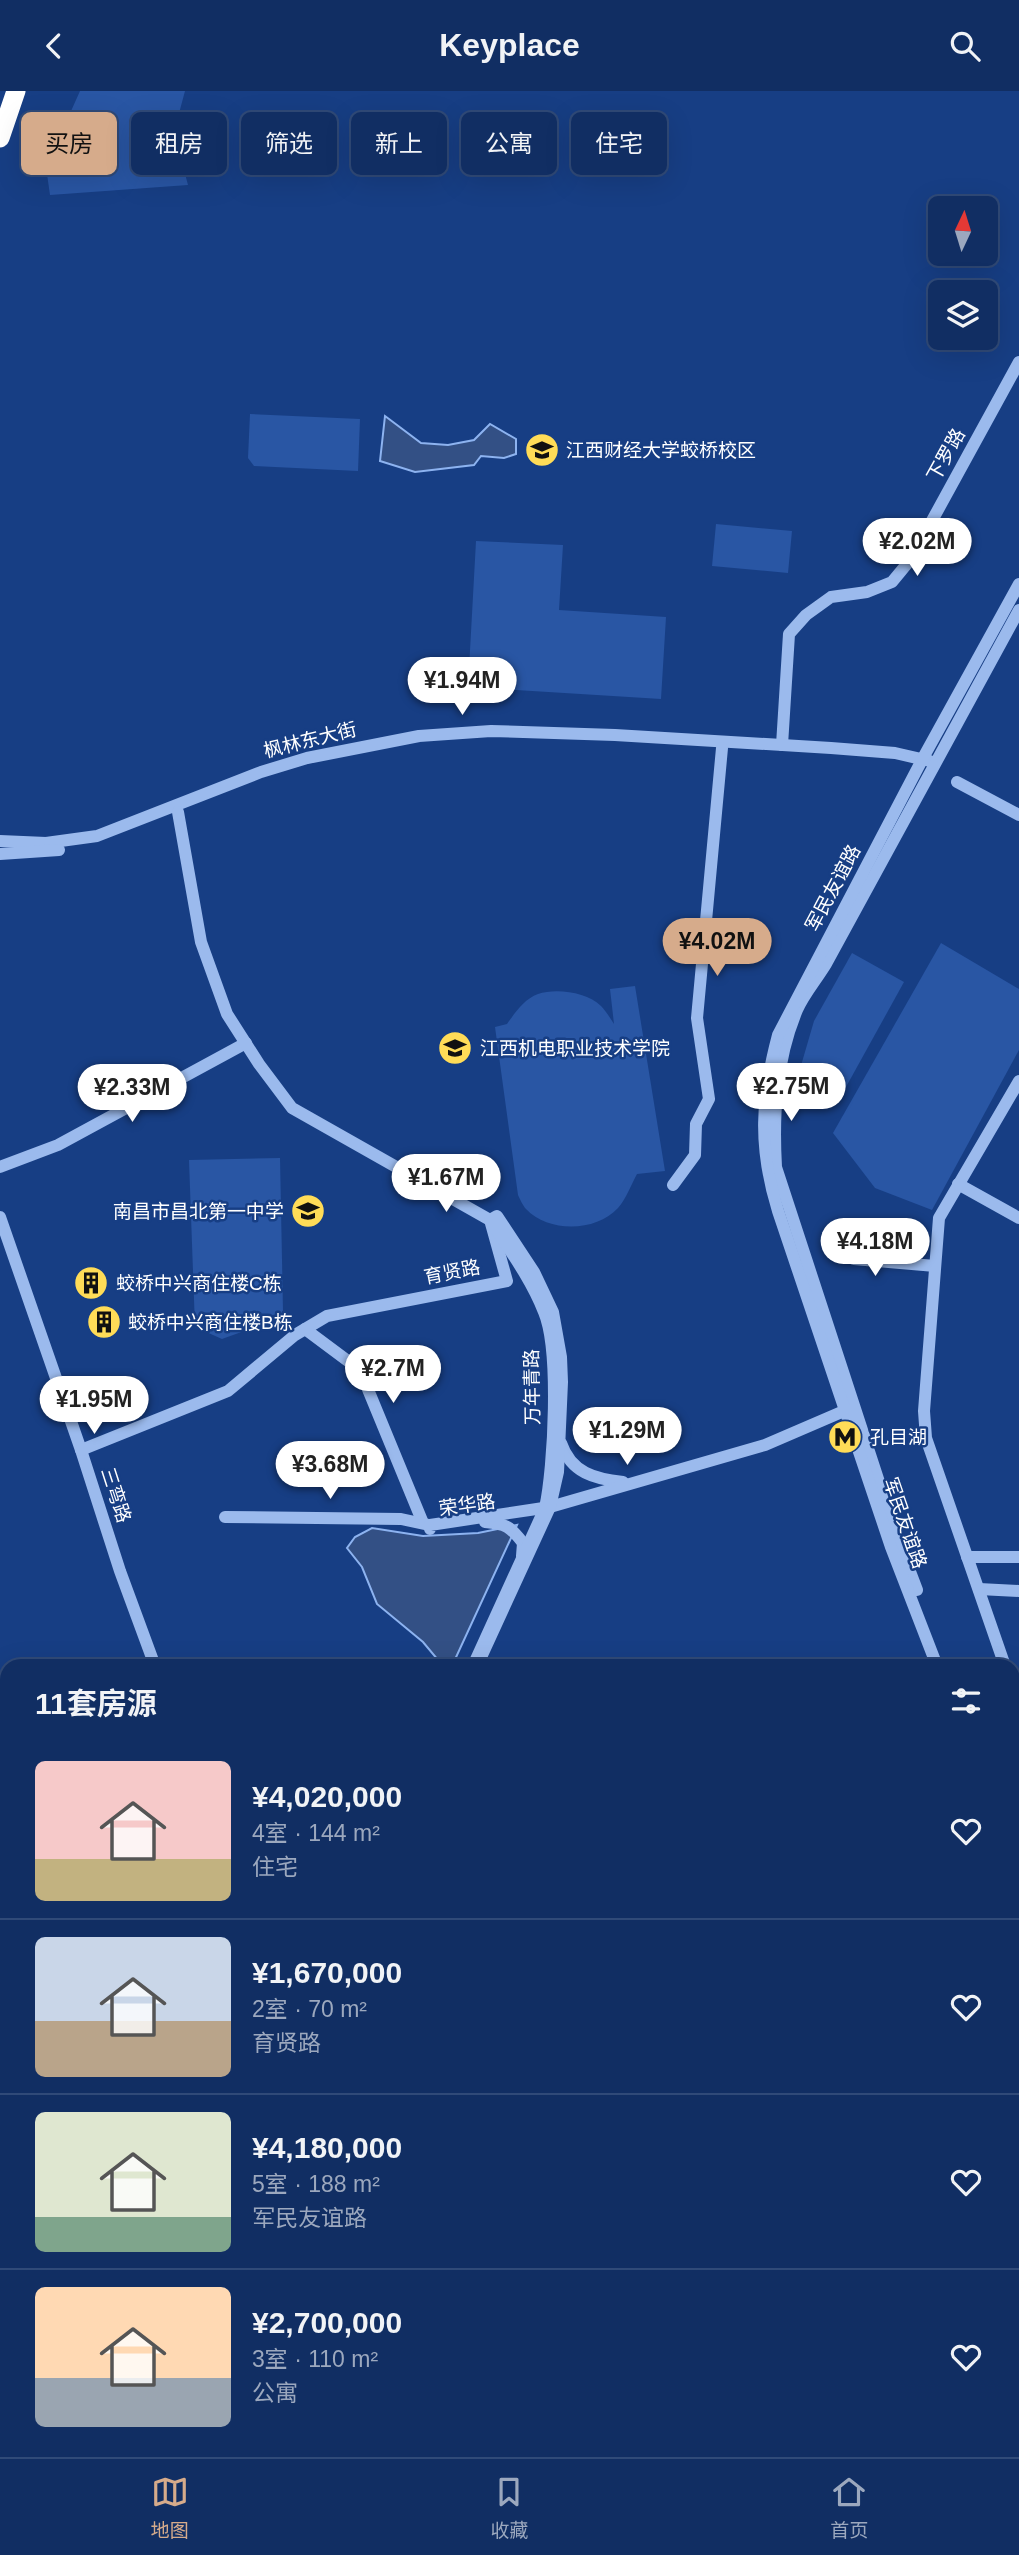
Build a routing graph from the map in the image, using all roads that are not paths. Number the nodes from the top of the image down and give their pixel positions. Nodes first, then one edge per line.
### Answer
1 (4, 91) edge
2 (16, 91) edge
3 (0, 102) edge
4 (0, 138) edge
5 (1019, 362) edge
6 (1019, 584) edge
7 (1019, 610) edge
8 (782, 745) junction
9 (722, 748) junction
10 (926, 765) junction
11 (957, 782) dead end
12 (178, 812) junction
13 (1019, 815) edge
14 (0, 841) edge
15 (0, 854) edge
16 (246, 1043) junction
17 (1019, 1081) edge
18 (0, 1167) edge
19 (958, 1184) junction
20 (673, 1185) dead end
21 (0, 1217) edge
22 (1019, 1218) edge
23 (490, 1220) junction
24 (851, 1244) dead end
25 (935, 1266) junction
26 (305, 1329) junction
27 (851, 1412) junction
28 (559, 1438) junction
29 (81, 1450) junction
30 (631, 1483) junction
31 (546, 1510) junction
32 (225, 1517) dead end
33 (485, 1521) junction
34 (426, 1524) junction
35 (967, 1557) junction
36 (1019, 1557) edge
37 (522, 1559) junction
38 (979, 1589) junction
39 (1019, 1591) edge
40 (152, 1659) edge
41 (478, 1659) edge
42 (478, 1659) edge
43 (934, 1659) edge
44 (942, 1659) edge
45 (1003, 1659) edge

1 - 3 highway
2 - 4 highway
5 - 8 street, 下罗路
6 - 10 street, 军民友谊路
7 - 10 street, 军民友谊路
8 - 10 street, 枫林东大街
8 - 14 street, 枫林东大街
9 - 10 street, 枫林东大街
9 - 12 street, 枫林东大街
9 - 20 street
10 - 27 street, 军民友谊路
11 - 13 street
12 - 15 street, 枫林东大街
12 - 16 street
16 - 18 street
16 - 23 street
17 - 19 street
19 - 22 street
19 - 25 street
21 - 29 street, 三弯路
23 - 26 street, 育贤路
23 - 28 street, 万年青路
23 - 31 street, 万年青路
24 - 25 street
25 - 35 street
26 - 29 street, 育贤路
26 - 34 street
27 - 30 street, 荣华路
27 - 31 street, 荣华路
27 - 43 street, 军民友谊路
27 - 44 street, 军民友谊路
28 - 30 street
28 - 31 street, 万年青路
29 - 40 street, 三弯路
30 - 31 street, 荣华路
31 - 33 street, 荣华路
31 - 34 street, 荣华路
31 - 37 street, 万年青路
31 - 41 street, 万年青路
32 - 34 street
33 - 34 street, 荣华路
33 - 37 street
35 - 36 street
35 - 38 street
37 - 42 street, 万年青路
38 - 39 street
38 - 45 street

